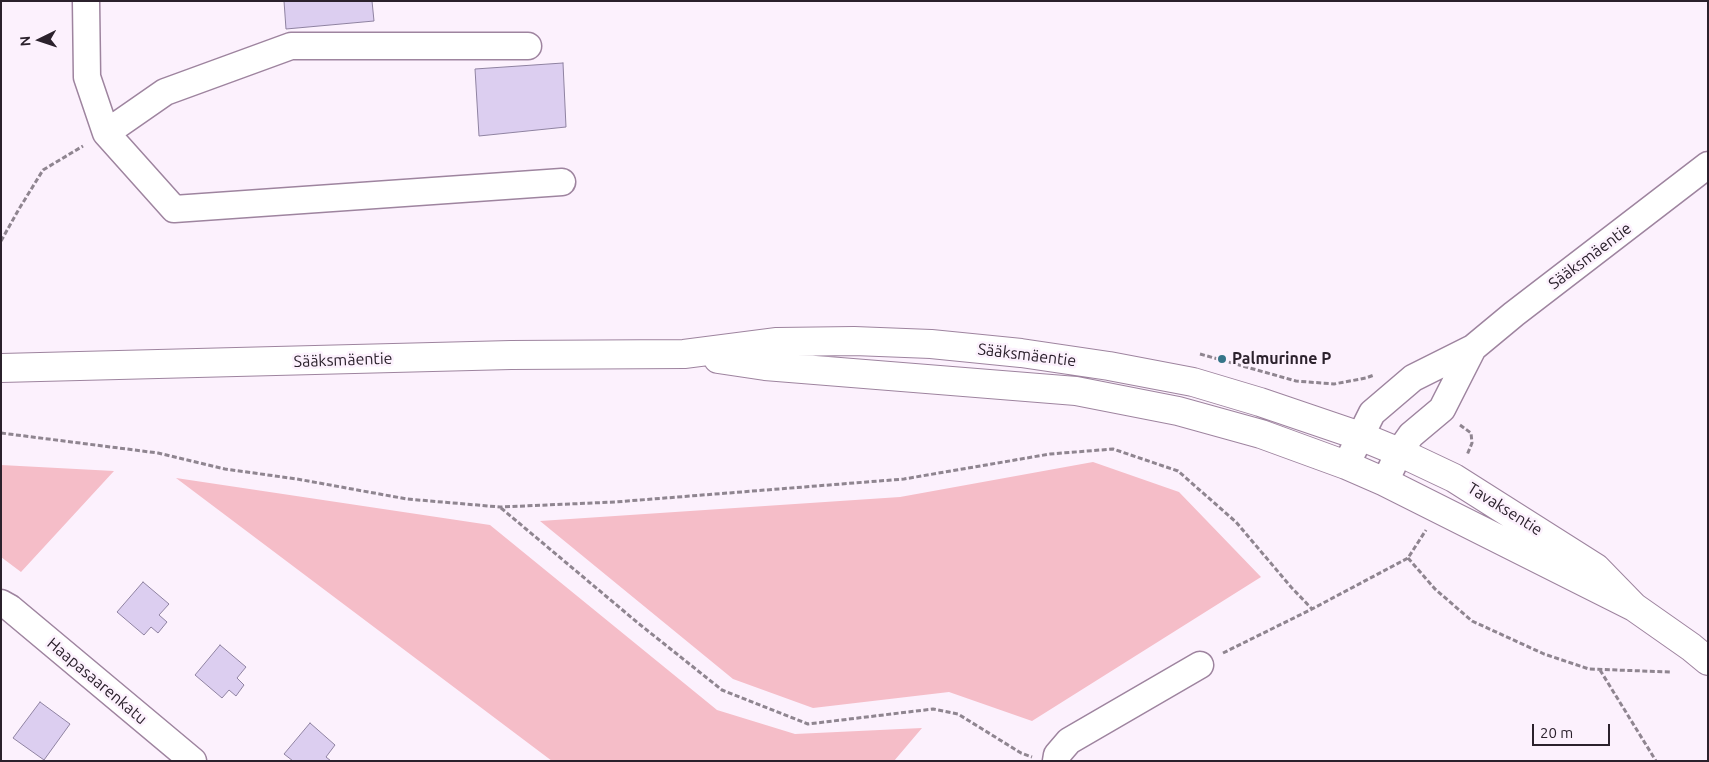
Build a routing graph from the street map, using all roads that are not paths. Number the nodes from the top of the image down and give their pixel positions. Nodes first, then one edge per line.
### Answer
1 (86, 1) edge
2 (528, 46) dead end
3 (106, 133) junction
4 (1708, 165) edge
5 (562, 182) dead end
6 (1473, 348) junction
7 (684, 354) junction
8 (1, 368) edge
9 (1360, 436) junction
10 (1399, 452) junction
11 (1346, 464) junction
12 (1385, 482) junction
13 (1, 603) edge
14 (1634, 607) junction
15 (1708, 661) edge
16 (1200, 665) road end
17 (1049, 758) edge
18 (192, 761) edge

1 - 3 street
2 - 3 street
3 - 5 street
4 - 6 street, Sääksmäentie
6 - 9 street, Sääksmäentie
6 - 10 street, Sääksmäentie
7 - 8 main road, Sääksmäentie
7 - 9 main road, Sääksmäentie
7 - 11 main road, Sääksmäentie
9 - 10 main road, Tavaksentie
9 - 11 street, Sääksmäentie
10 - 12 street, Sääksmäentie
10 - 14 main road, Tavaksentie
11 - 12 main road, Sääksmäentie
12 - 14 main road, Tavaksentie
13 - 18 street, Haapasaarenkatu
14 - 15 main road, Tavaksentie
16 - 17 street

